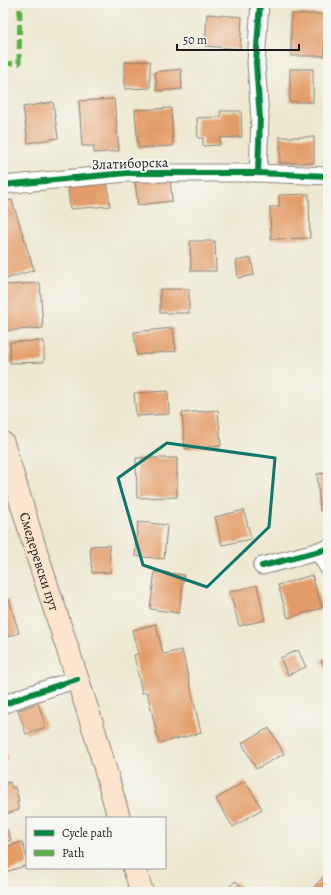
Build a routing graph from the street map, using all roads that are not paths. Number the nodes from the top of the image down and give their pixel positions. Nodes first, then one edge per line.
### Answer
1 (260, 3) edge
2 (258, 173) junction
3 (328, 176) edge
4 (3, 184) edge
5 (3, 443) edge
6 (323, 550) edge
7 (262, 566) dead end
8 (328, 567) edge
9 (77, 679) junction
10 (3, 705) edge
11 (119, 817) edge
12 (134, 869) edge
13 (142, 892) edge

1 - 2 street
2 - 3 street, Златиборска
2 - 4 street, Златиборска
5 - 9 main road, Смедеревски пут
6 - 7 street
6 - 8 street
9 - 10 street
9 - 11 main road, Смедеревски пут
12 - 13 main road

